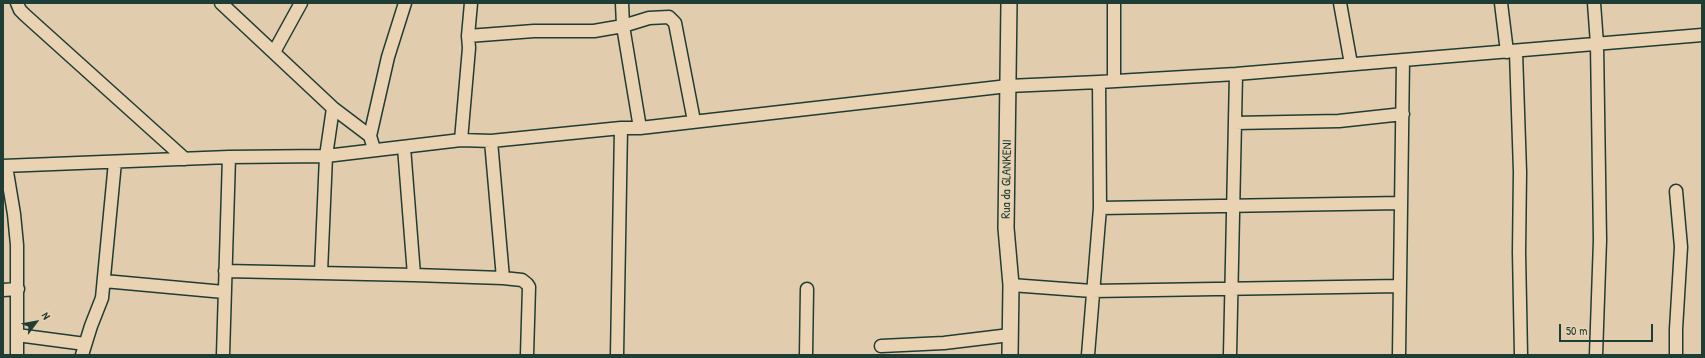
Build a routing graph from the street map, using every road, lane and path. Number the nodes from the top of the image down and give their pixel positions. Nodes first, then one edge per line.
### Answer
1 (17, 3) edge
2 (221, 3) edge
3 (301, 3) edge
4 (405, 3) edge
5 (471, 3) edge
6 (622, 3) edge
7 (1009, 3) edge
8 (1114, 3) edge
9 (1340, 3) edge
10 (1501, 3) edge
11 (1594, 3) edge
12 (623, 26) junction
13 (1702, 35) edge
14 (468, 36) junction
15 (1597, 44) junction
16 (274, 52) junction
17 (1511, 52) junction
18 (1403, 60) junction
19 (1351, 64) junction
20 (1236, 74) junction
21 (1114, 81) junction
22 (1098, 82) junction
23 (1008, 86) junction
24 (333, 108) junction
25 (1403, 114) junction
26 (694, 121) junction
27 (1235, 123) junction
28 (621, 128) junction
29 (640, 128) junction
30 (370, 136) junction
31 (461, 140) junction
32 (491, 141) junction
33 (404, 147) junction
34 (374, 149) junction
35 (326, 156) junction
36 (229, 157) junction
37 (185, 160) junction
38 (115, 162) junction
39 (5, 166) edge
40 (1676, 191) dead end
41 (1401, 203) junction
42 (1232, 206) junction
43 (1100, 208) junction
44 (225, 271) junction
45 (321, 272) junction
46 (414, 274) junction
47 (503, 278) junction
48 (104, 281) junction
49 (1010, 285) junction
50 (1400, 286) junction
51 (1232, 288) junction
52 (18, 289) junction
53 (807, 289) dead end
54 (3, 290) edge
55 (224, 292) junction
56 (1092, 292) junction
57 (1010, 335) junction
58 (17, 336) junction
59 (881, 346) dead end
60 (83, 349) edge
61 (17, 355) edge
62 (222, 355) edge
63 (527, 355) edge
64 (616, 355) edge
65 (806, 355) edge
66 (1010, 355) edge
67 (1088, 355) edge
68 (1230, 355) edge
69 (1399, 355) edge
70 (1522, 355) edge
71 (1596, 355) edge
72 (1676, 355) edge

1 - 37 street
2 - 16 street
3 - 16 street
4 - 30 street
5 - 14 street
6 - 12 street
7 - 23 street, Rua da GLANKENI
8 - 21 street
9 - 19 street
10 - 17 street
11 - 15 street
12 - 14 street
12 - 26 street
12 - 29 street
13 - 15 street
14 - 31 street
15 - 17 street
15 - 71 street
16 - 24 street
17 - 18 street
17 - 70 street
18 - 19 street
18 - 25 street
19 - 20 street
20 - 21 street
20 - 27 street
21 - 22 street
22 - 23 street
22 - 43 street
23 - 26 street
23 - 49 street, Rua da GLANKENI
24 - 30 street
24 - 35 street
25 - 27 street
25 - 41 street
26 - 29 street
27 - 42 street
28 - 29 street
28 - 32 street
28 - 64 street
30 - 34 street
31 - 32 street
31 - 33 street
32 - 47 street
33 - 34 street
33 - 46 street
34 - 35 street
35 - 36 street
35 - 45 street
36 - 37 street
36 - 44 street
37 - 38 street
38 - 39 street
38 - 48 street
39 - 52 street
40 - 72 street
41 - 42 street
41 - 50 street
42 - 43 street
42 - 51 street
43 - 56 street
44 - 45 street
44 - 55 street
45 - 46 street
46 - 47 street
47 - 63 street
48 - 55 street
48 - 60 street
49 - 56 street
49 - 57 street, Rua da GLANKENI
50 - 51 street
50 - 69 street
51 - 56 street
51 - 68 street
52 - 54 street
52 - 58 street
53 - 65 street
55 - 62 street
56 - 67 street
57 - 59 street
57 - 66 street, Rua da GLANKENI
58 - 60 street
58 - 61 street

